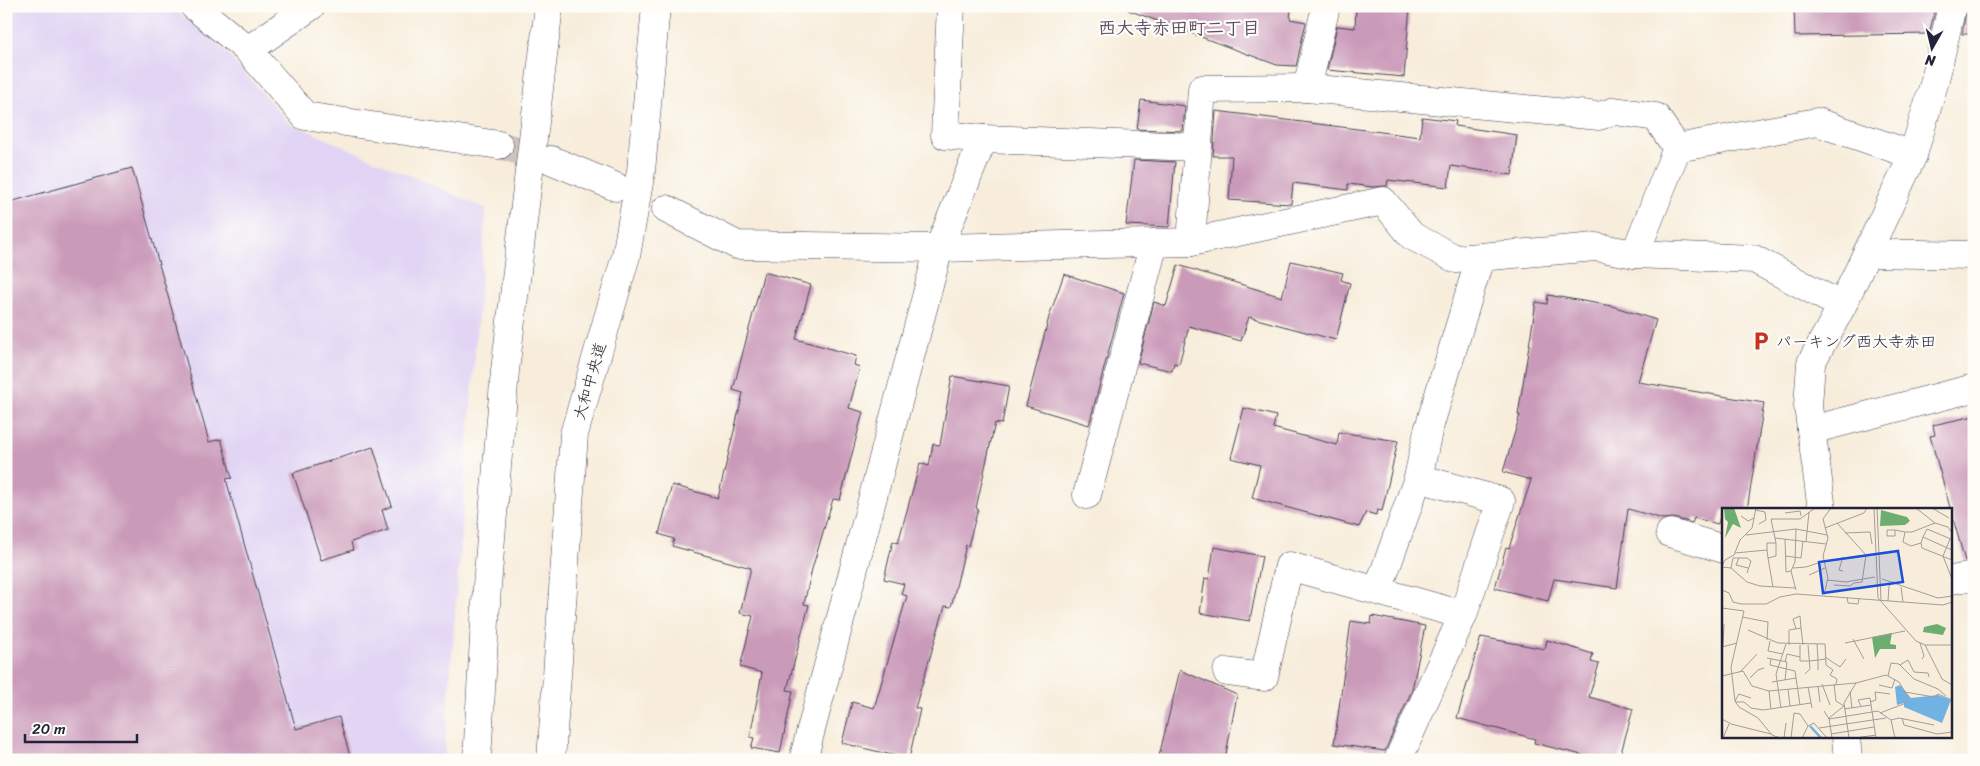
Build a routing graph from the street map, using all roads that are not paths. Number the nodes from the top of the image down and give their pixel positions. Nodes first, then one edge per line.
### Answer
1 (194, 6) edge
2 (311, 6) edge
3 (550, 6) edge
4 (656, 6) edge
5 (951, 6) edge
6 (1326, 6) edge
7 (1952, 6) edge
8 (248, 50) junction
9 (1307, 88) junction
10 (983, 139) junction
11 (499, 145) tunnel mouth
12 (1197, 147) junction
13 (1677, 148) junction
14 (1913, 155) junction
15 (550, 160) tunnel mouth
16 (616, 187) dead end
17 (666, 209) dead end
18 (1191, 242) junction
19 (1154, 243) junction
20 (939, 248) junction
21 (1867, 253) junction
22 (1636, 254) junction
23 (1974, 255) edge
24 (1480, 258) junction
25 (1842, 306) junction
26 (1974, 388) edge
27 (1811, 430) junction
28 (1418, 478) junction
29 (1087, 495) dead end
30 (1822, 508) edge
31 (1670, 533) dead end
32 (1722, 548) edge
33 (1974, 576) edge
34 (1952, 580) edge
35 (1378, 590) junction
36 (1463, 615) junction
37 (1227, 672) dead end
38 (1846, 738) edge
39 (477, 760) edge
40 (551, 760) edge
41 (803, 760) edge
42 (1398, 760) edge
43 (1848, 760) edge

1 - 8 street
2 - 8 street
3 - 39 street
4 - 40 street, 大和中央道
5 - 10 street
6 - 9 street
7 - 14 street
8 - 11 street
9 - 12 street
9 - 13 street
10 - 12 street
10 - 20 street
12 - 18 street
13 - 14 street
13 - 22 street
14 - 21 street
15 - 16 street
17 - 20 street
18 - 19 street
18 - 24 street
19 - 20 street
19 - 29 street
20 - 41 street
21 - 23 street
21 - 25 street
22 - 24 street
22 - 25 street
24 - 28 street
25 - 27 street
26 - 27 street
27 - 30 street
28 - 35 street
28 - 36 street
31 - 32 street
33 - 34 street
35 - 36 street
35 - 37 street
36 - 42 street
38 - 43 street

